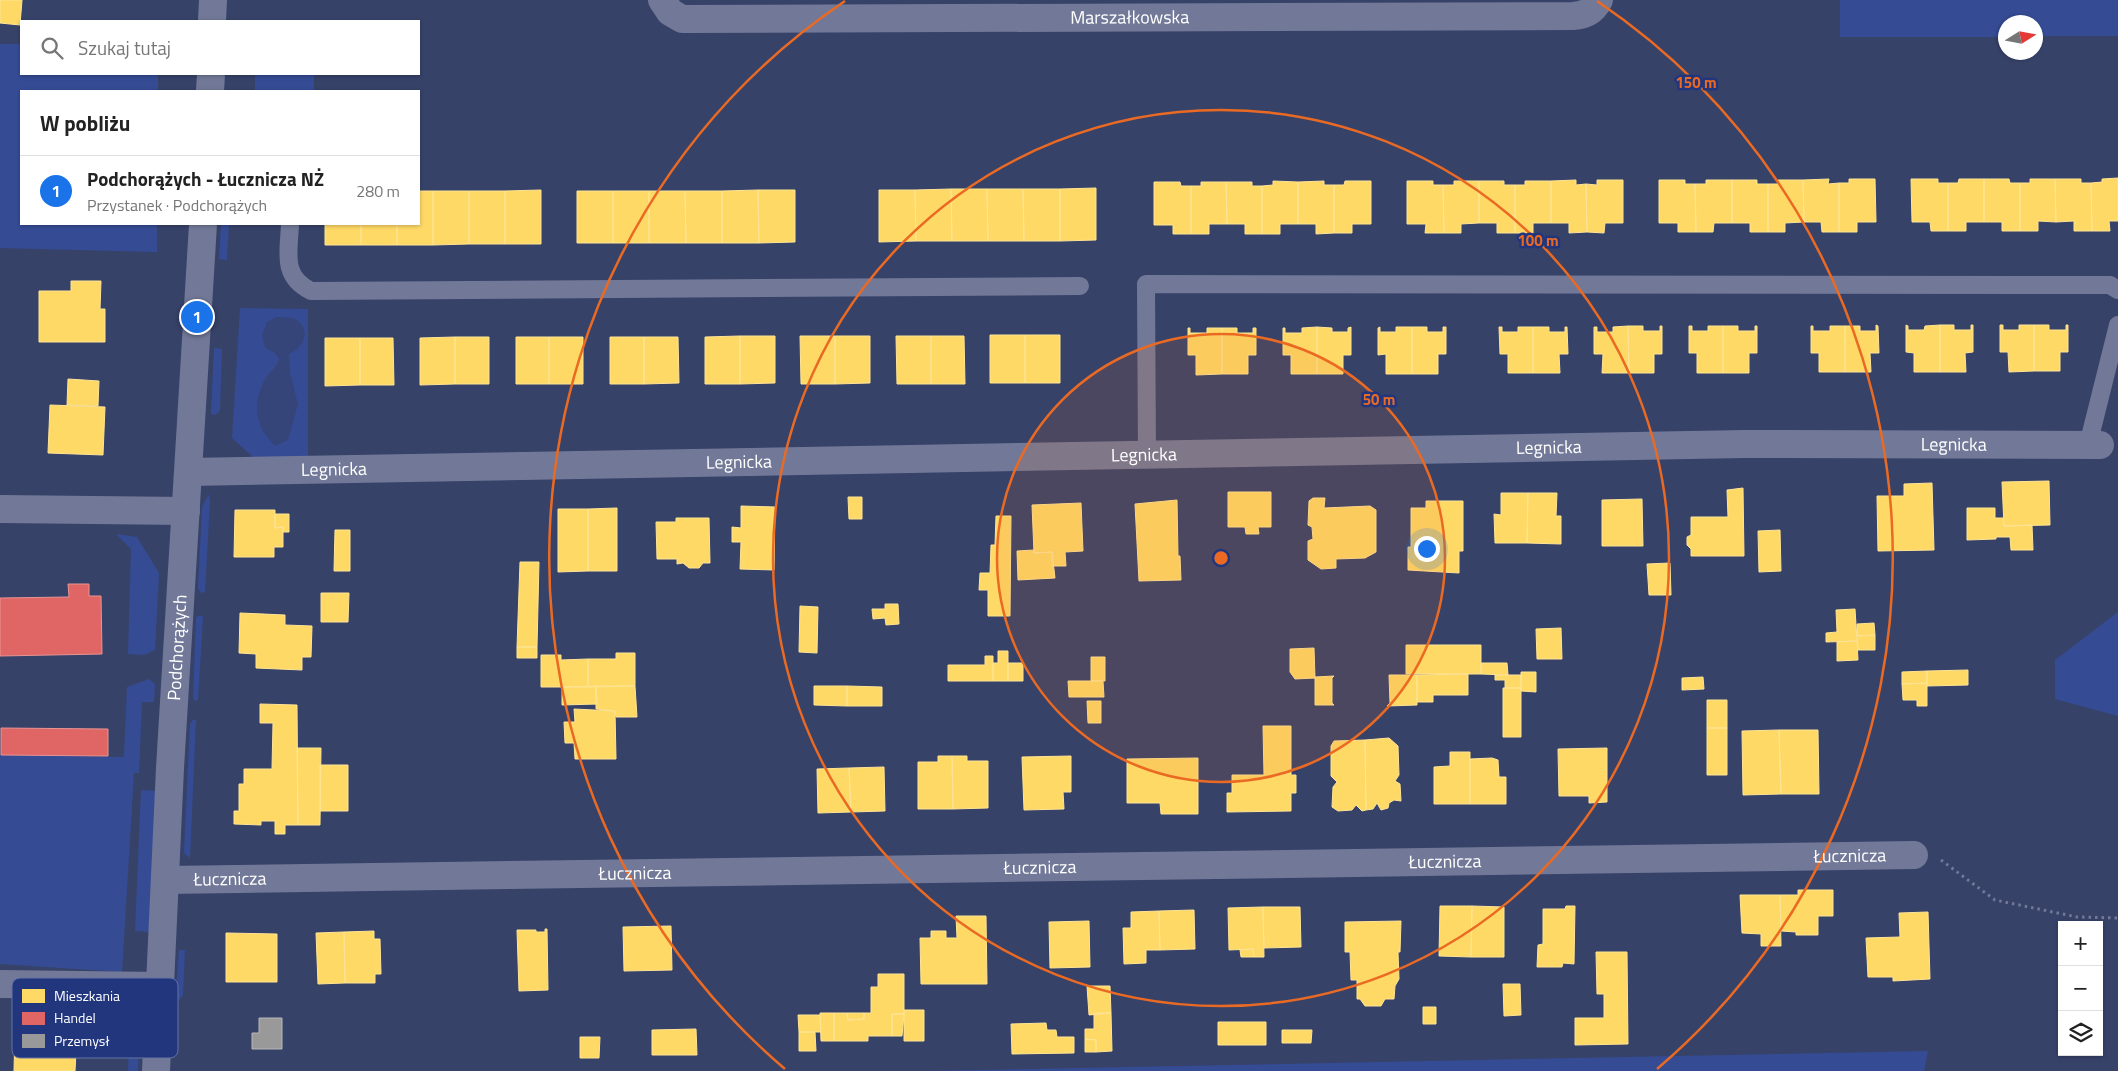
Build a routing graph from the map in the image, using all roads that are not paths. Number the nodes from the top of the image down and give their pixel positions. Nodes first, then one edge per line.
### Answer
1 (213, 0) edge
2 (662, 0) edge
3 (1599, 0) edge
4 (212, 20) edge
5 (211, 75) edge
6 (210, 90) edge
7 (203, 225) edge
8 (290, 225) edge
9 (1080, 286) dead end
10 (2118, 290) edge
11 (2118, 325) edge
12 (2094, 445) joint
13 (1147, 456) junction
14 (189, 472) junction
15 (0, 509) edge
16 (186, 511) junction
17 (1914, 855) road end
18 (166, 880) junction
19 (161, 978) edge
20 (157, 1058) edge
21 (156, 1071) edge

1 - 4 street
2 - 3 street, Marszałkowska
5 - 6 street
7 - 14 street, Podchorążych
8 - 9 lane
10 - 13 lane
11 - 12 lane
12 - 13 street, Legnicka
13 - 14 street, Legnicka
14 - 16 street, Podchorążych
15 - 16 street
16 - 18 street, Podchorążych
17 - 18 street, Łucznicza
18 - 19 street, Podchorążych
20 - 21 street, Podchorążych

